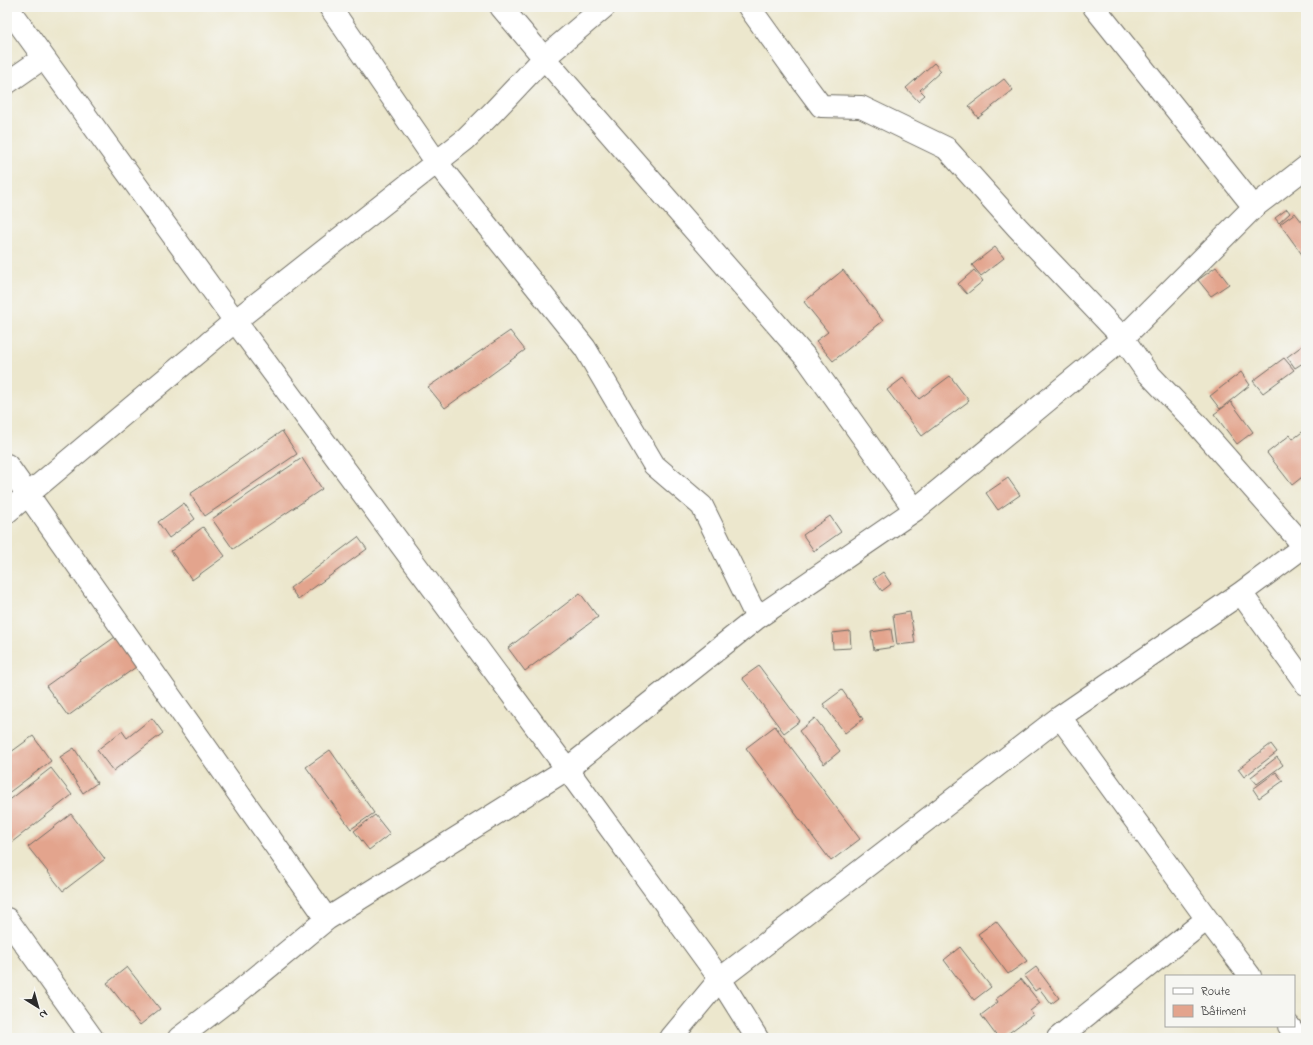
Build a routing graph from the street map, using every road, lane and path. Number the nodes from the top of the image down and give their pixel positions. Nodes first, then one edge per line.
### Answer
1 (7, 7) edge
2 (330, 7) edge
3 (501, 7) edge
4 (604, 7) edge
5 (749, 7) edge
6 (1094, 7) edge
7 (43, 58) junction
8 (544, 58) junction
9 (7, 83) edge
10 (436, 163) junction
11 (1306, 167) edge
12 (1254, 207) junction
13 (235, 321) junction
14 (1123, 338) junction
15 (7, 465) edge
16 (28, 495) junction
17 (915, 510) junction
18 (7, 512) edge
19 (1305, 546) edge
20 (1241, 593) junction
21 (757, 618) junction
22 (1306, 684) edge
23 (1060, 717) junction
24 (567, 769) junction
25 (7, 919) edge
26 (327, 919) junction
27 (1207, 920) junction
28 (1249, 975) edge
29 (720, 979) junction
30 (1290, 1027) edge
31 (92, 1038) edge
32 (179, 1038) edge
33 (671, 1038) edge
34 (757, 1038) edge
35 (1058, 1038) edge
36 (1298, 1038) edge

1 - 7 street
2 - 10 street
3 - 8 street
4 - 8 street
5 - 14 street
6 - 12 street
7 - 9 street
7 - 13 street
8 - 10 street
8 - 17 street
10 - 13 street
10 - 21 street
11 - 12 street
12 - 14 street
13 - 16 street
13 - 24 street
14 - 17 street
14 - 19 street
15 - 16 street
16 - 18 street
16 - 26 street
17 - 21 street
19 - 20 street
20 - 22 street
20 - 23 street
21 - 24 street
23 - 27 street
23 - 29 street
24 - 26 street
24 - 29 street
25 - 31 street
26 - 32 street
27 - 28 street
27 - 35 street
29 - 33 street
29 - 34 street
30 - 36 street

